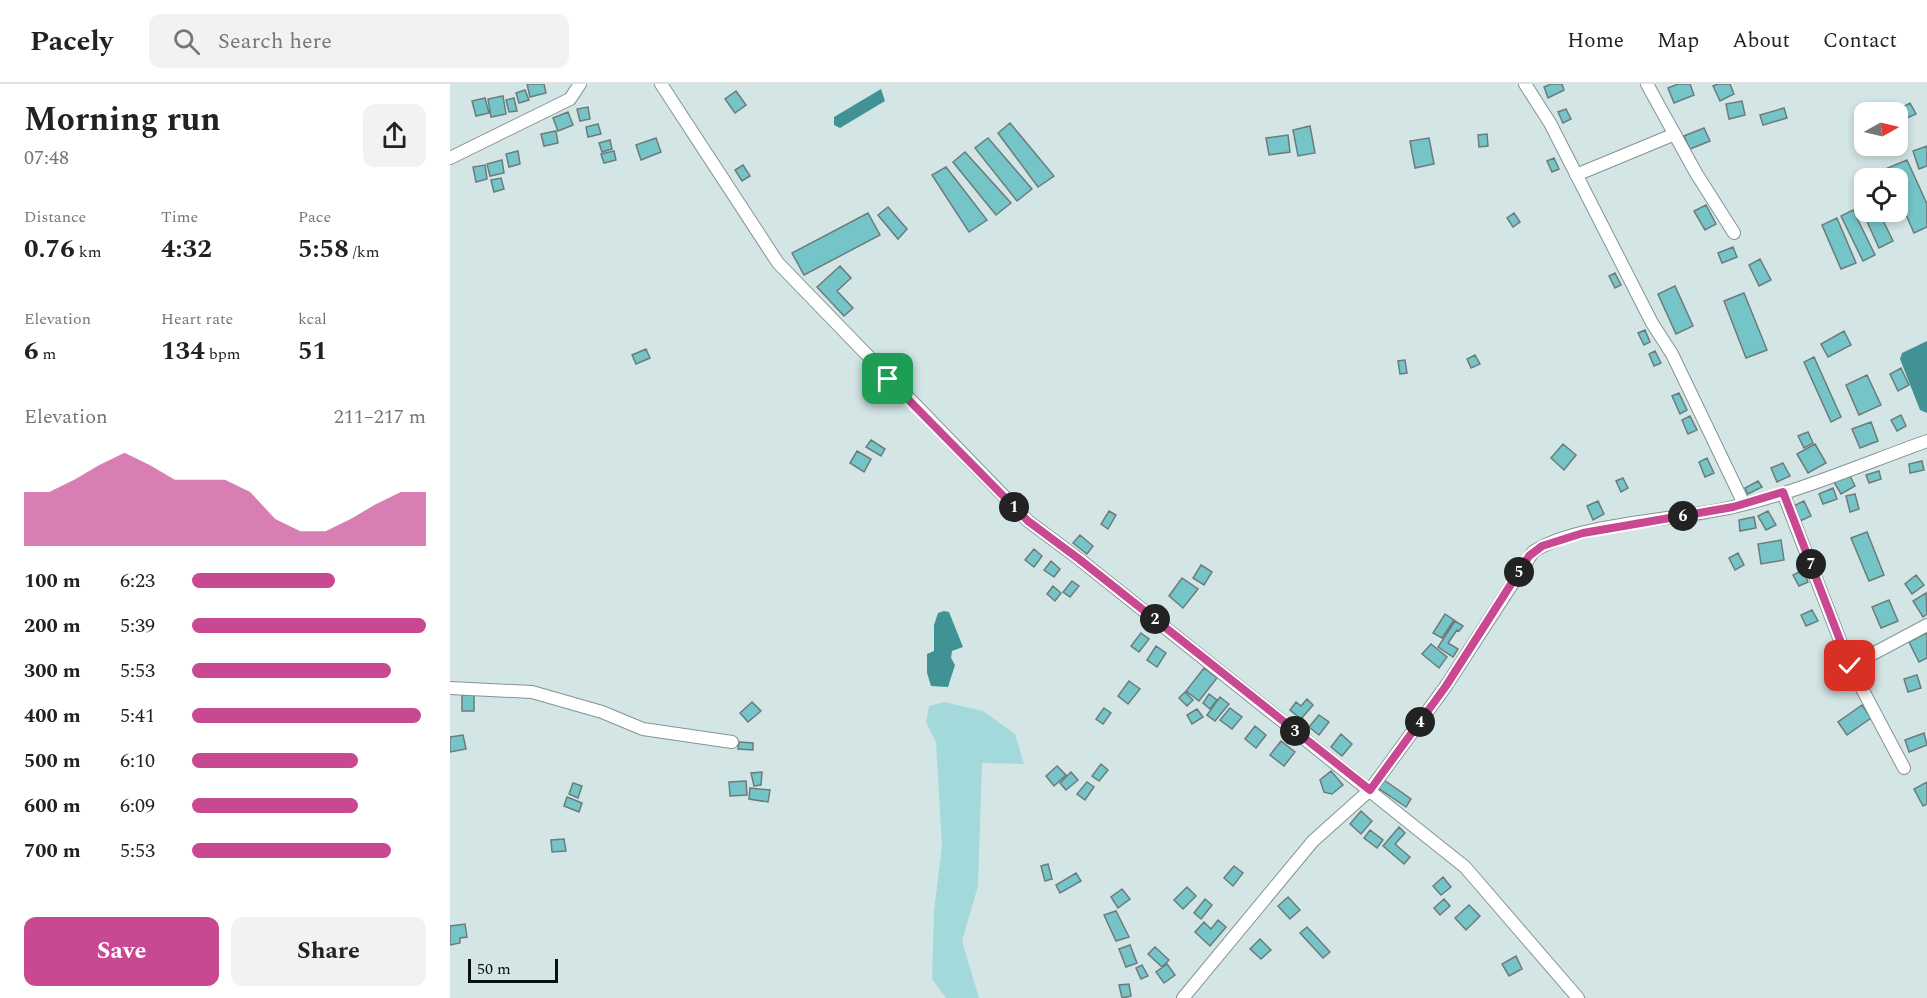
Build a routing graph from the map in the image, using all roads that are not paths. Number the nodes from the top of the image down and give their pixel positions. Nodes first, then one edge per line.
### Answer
1 (580, 84) edge
2 (661, 84) edge
3 (1524, 84) edge
4 (1647, 84) edge
5 (1675, 134) junction
6 (450, 158) edge
7 (1576, 175) junction
8 (1734, 233) dead end
9 (1927, 441) edge
10 (1783, 492) junction
11 (1744, 504) junction
12 (1927, 625) edge
13 (1850, 666) junction
14 (450, 688) edge
15 (732, 742) dead end
16 (1904, 768) dead end
17 (1370, 790) junction
18 (1183, 998) edge
19 (1578, 998) edge

1 - 6 street
2 - 17 street
3 - 7 street
4 - 5 street
5 - 7 street
5 - 8 street
7 - 11 street
9 - 10 street
10 - 11 street
10 - 13 street
11 - 17 street
12 - 13 street
13 - 16 street
14 - 15 street
17 - 18 street
17 - 19 street

